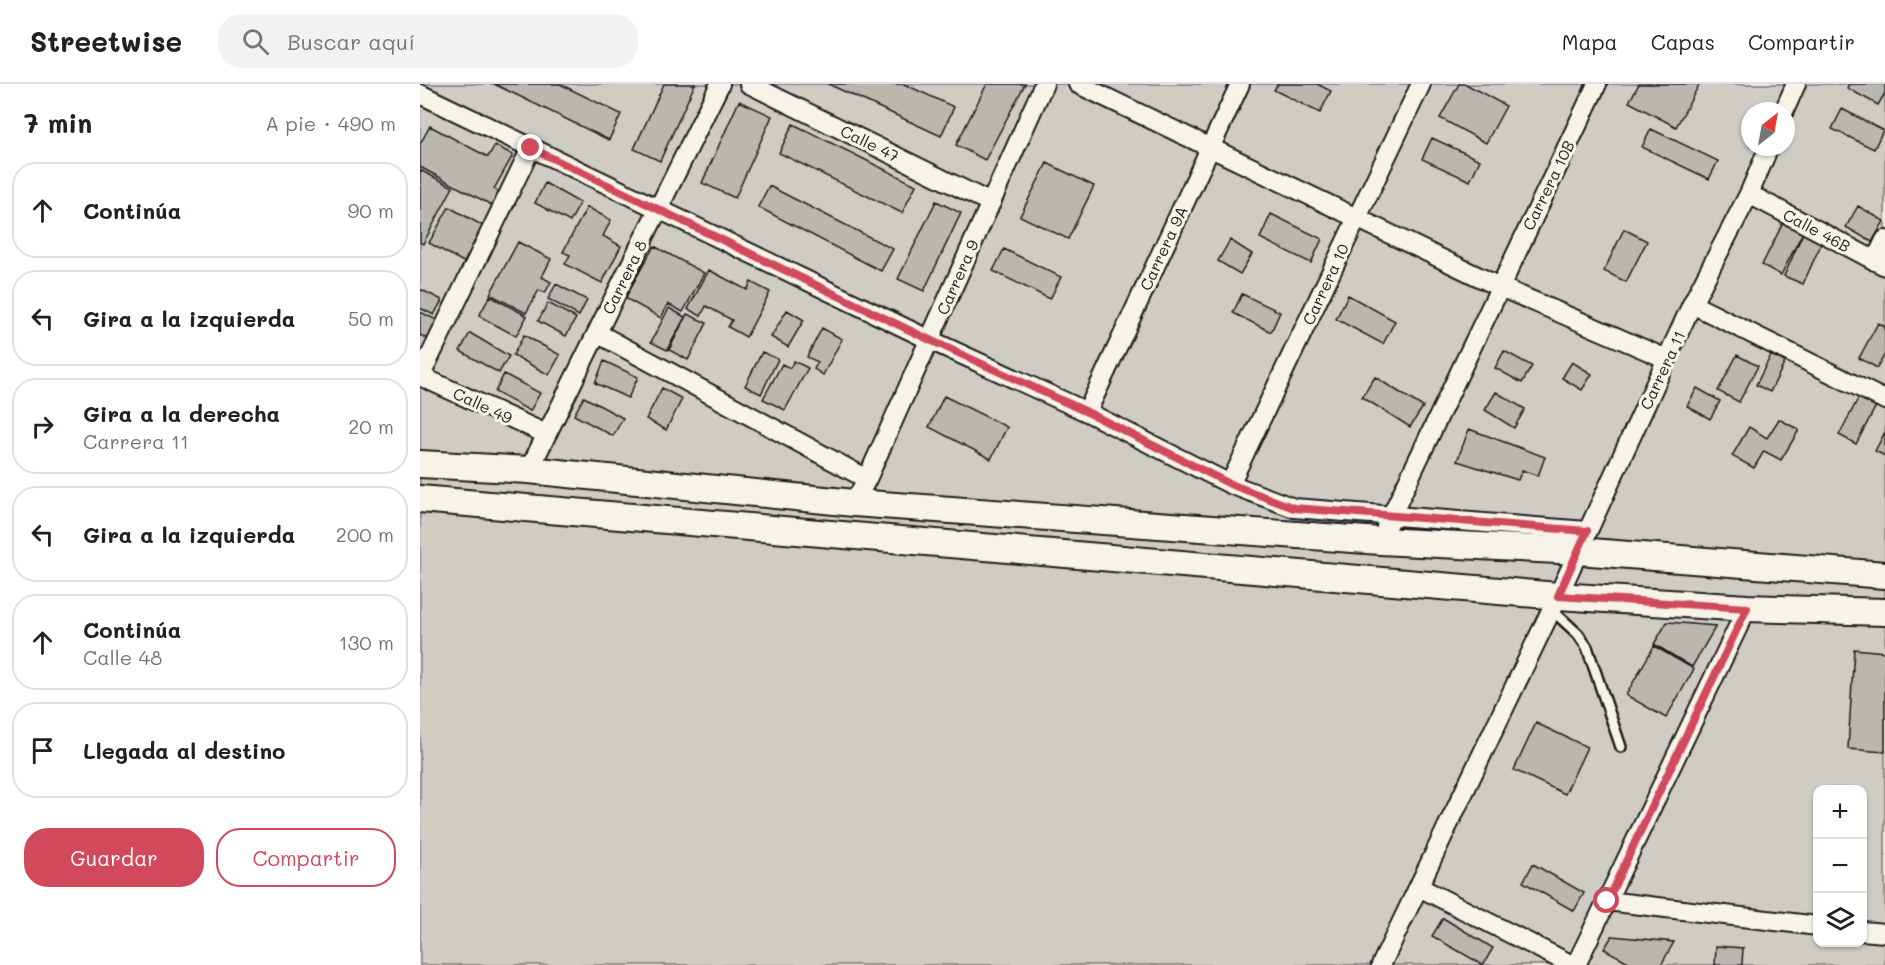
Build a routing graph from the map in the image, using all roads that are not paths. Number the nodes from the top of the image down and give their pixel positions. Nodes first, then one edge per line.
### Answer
1 (720, 84) edge
2 (749, 84) edge
3 (1044, 84) edge
4 (1078, 84) edge
5 (1240, 84) edge
6 (1421, 84) edge
7 (1597, 84) edge
8 (1796, 84) edge
9 (420, 94) edge
10 (1788, 102) edge
11 (531, 148) junction
12 (1210, 148) junction
13 (1765, 156) edge
14 (1749, 194) junction
15 (991, 203) junction
16 (658, 208) junction
17 (1356, 218) junction
18 (1885, 240) edge
19 (1880, 264) edge
20 (1500, 287) junction
21 (1692, 304) junction
22 (597, 333) junction
23 (930, 340) junction
24 (1667, 359) junction
25 (420, 377) edge
26 (1885, 400) edge
27 (1087, 412) junction
28 (546, 434) junction
29 (420, 464) edge
30 (529, 470) junction
31 (867, 479) junction
32 (1230, 484) junction
33 (420, 499) edge
34 (854, 503) junction
35 (1391, 516) junction
36 (1380, 541) junction
37 (1582, 541) junction
38 (1885, 575) edge
39 (1555, 603) junction
40 (1747, 608) junction
41 (1885, 612) edge
42 (1622, 747) dead end
43 (1419, 887) junction
44 (1607, 901) junction
45 (1813, 925) edge
46 (1867, 931) edge
47 (1885, 933) edge
48 (1381, 965) edge
49 (1574, 965) edge

1 - 16 street, Carrera 8
2 - 15 street, Calle 47
3 - 15 street, Carrera 9
4 - 12 street
5 - 12 street, Carrera 9A
6 - 17 street, Carrera 10
7 - 20 street, Carrera 10B
8 - 10 street
9 - 11 street
11 - 16 street
11 - 25 street
12 - 17 street
12 - 27 street, Carrera 9A
13 - 14 street, Carrera 11
14 - 19 street, Calle 46B
14 - 21 street, Carrera 11
15 - 23 street, Carrera 9
16 - 22 street, Carrera 8
16 - 23 street
17 - 20 street
17 - 32 street, Carrera 10
18 - 19 street
20 - 24 street
20 - 35 street, Carrera 10B
21 - 24 street, Carrera 11
21 - 26 street
22 - 28 street, Carrera 8
22 - 31 street
23 - 27 street
23 - 31 street, Carrera 9
24 - 37 street, Carrera 11
25 - 28 street, Calle 49
27 - 32 street
28 - 30 street, Carrera 8
29 - 30 main road
30 - 34 main road
31 - 34 street, Carrera 9
32 - 35 street
33 - 39 main road
34 - 36 main road
35 - 36 street, Carrera 10B
35 - 37 street
36 - 37 main road
37 - 38 main road
37 - 39 street, Carrera 11
39 - 40 main road
39 - 42 lane
39 - 43 street, Carrera 11
40 - 41 main road
40 - 44 street
43 - 48 street, Carrera 11
43 - 49 street
44 - 45 street
44 - 49 street
46 - 47 street

